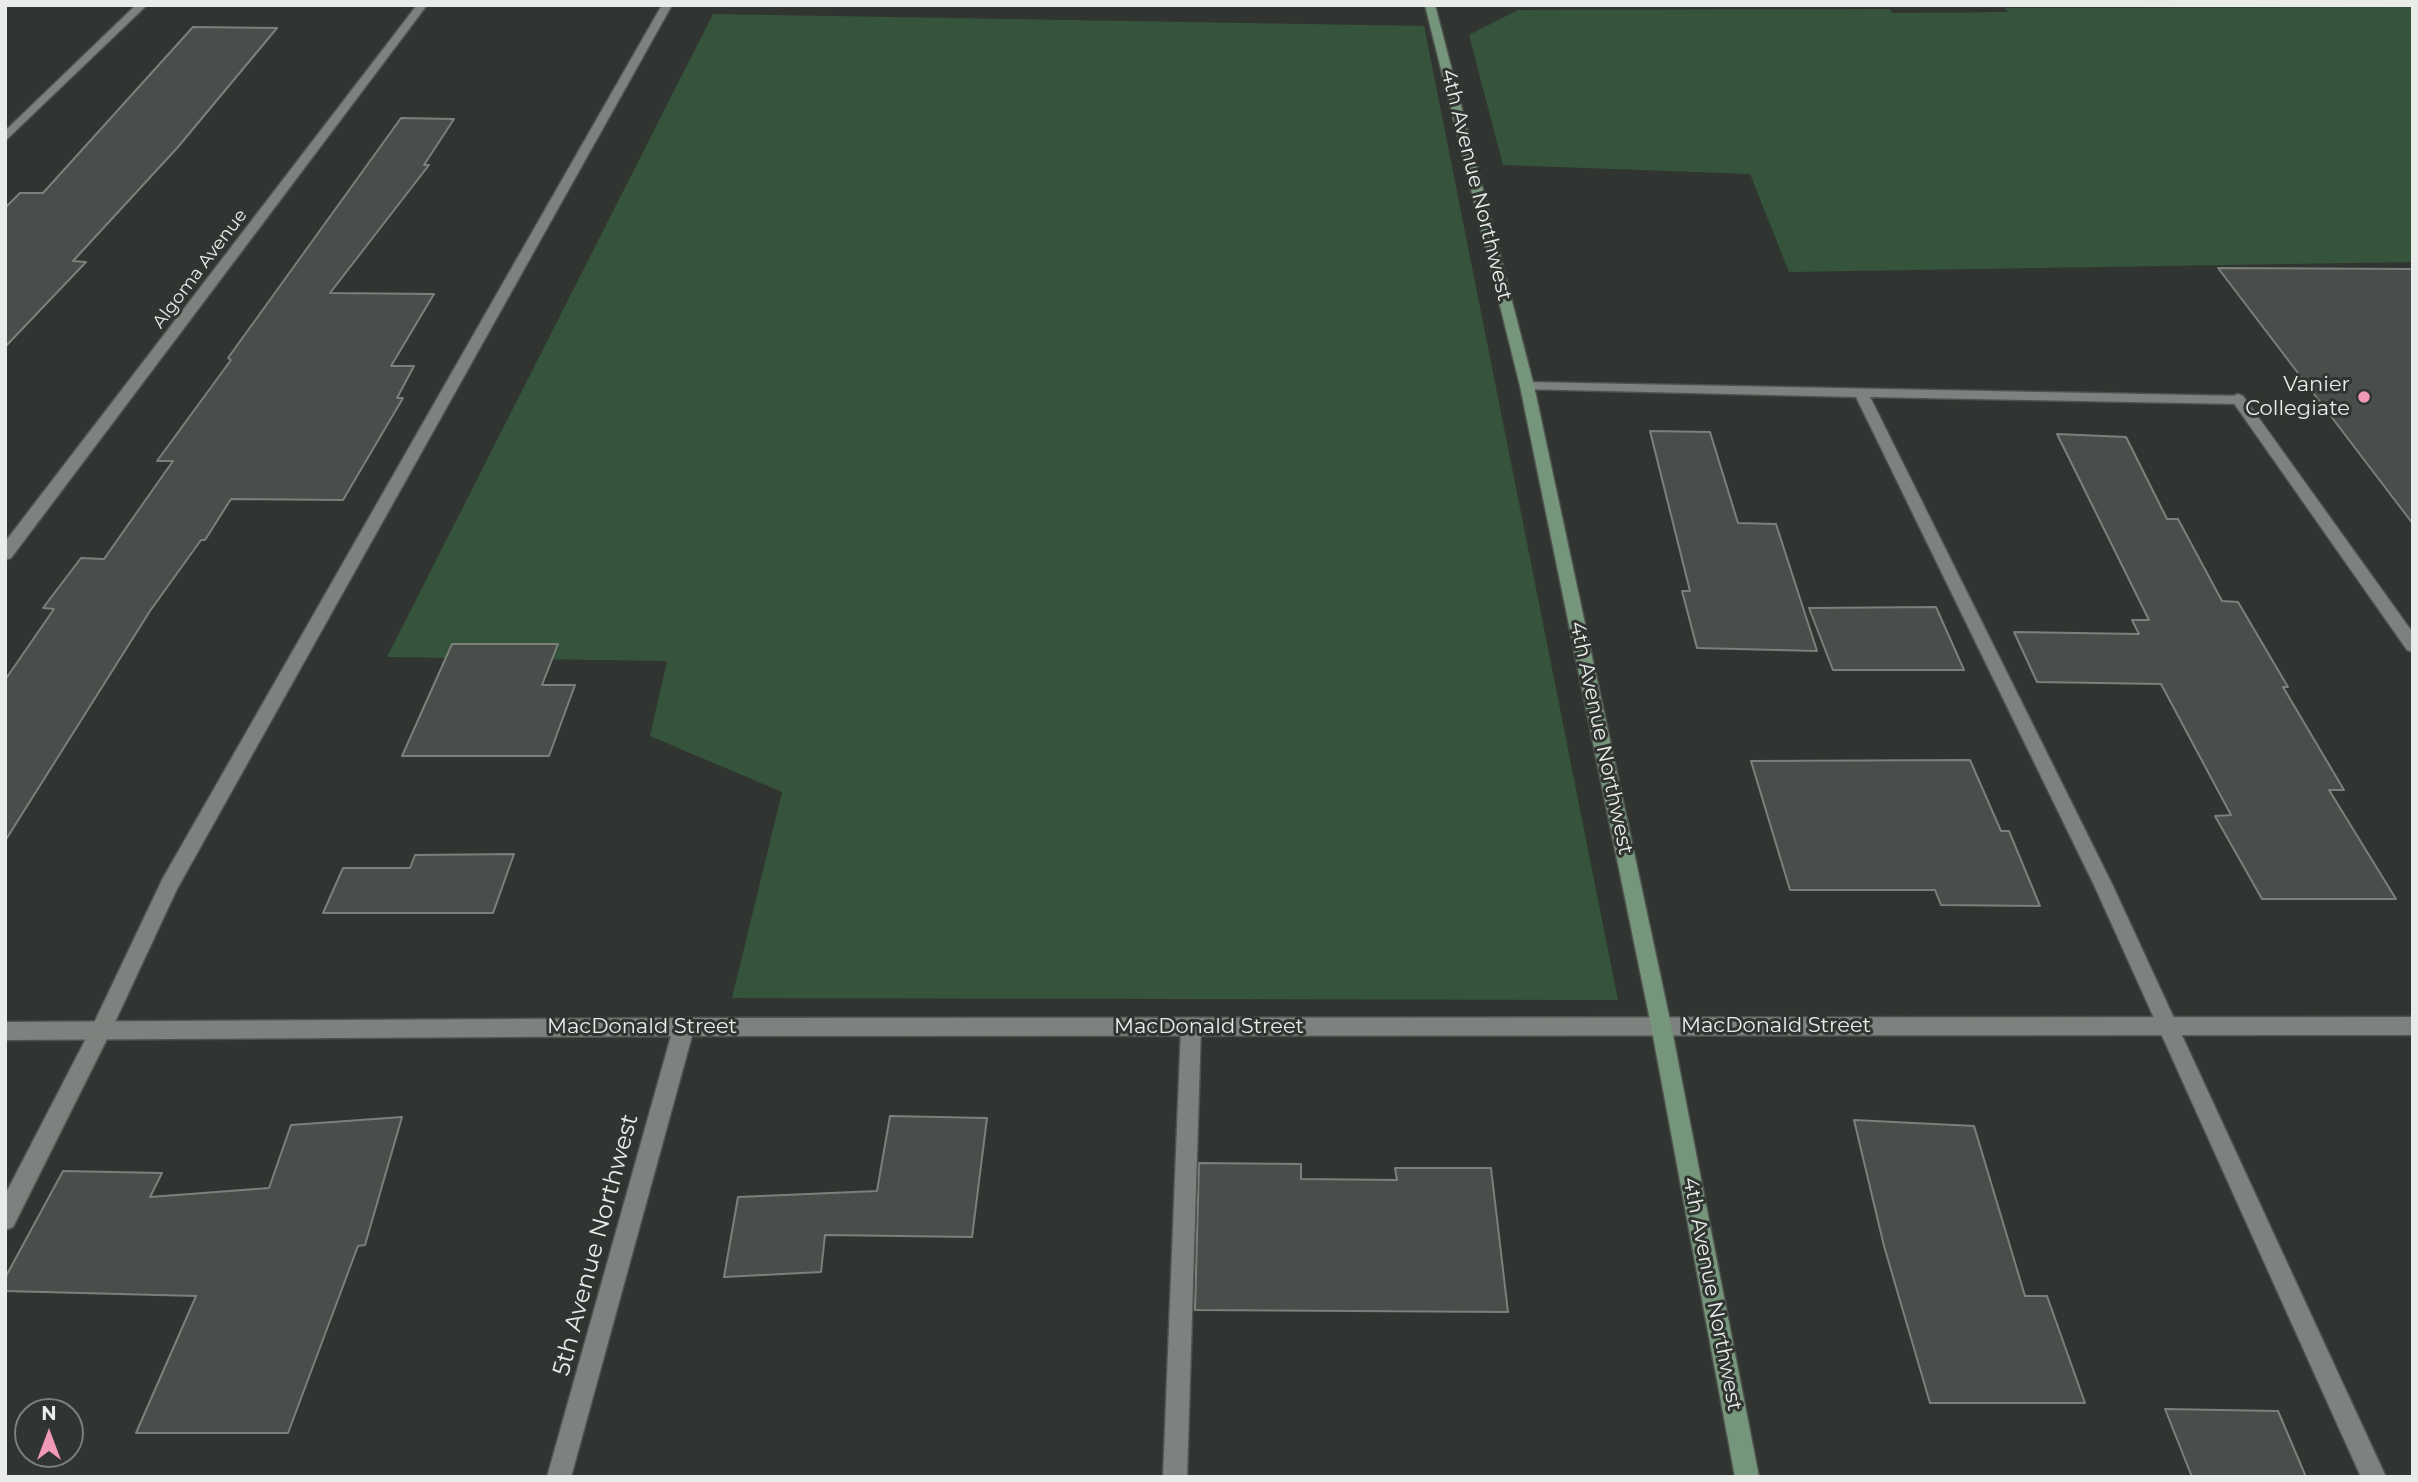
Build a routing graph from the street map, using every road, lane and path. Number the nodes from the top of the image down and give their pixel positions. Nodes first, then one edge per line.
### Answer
1 (142, 5) edge
2 (422, 5) edge
3 (667, 5) edge
4 (1430, 5) edge
5 (5, 138) edge
6 (1527, 386) junction
7 (1861, 392) junction
8 (5, 554) edge
9 (2413, 646) edge
10 (1661, 1026) junction
11 (2413, 1026) edge
12 (684, 1027) junction
13 (1191, 1027) junction
14 (2169, 1027) junction
15 (5, 1031) edge
16 (100, 1032) junction
17 (5, 1219) edge
18 (559, 1477) edge
19 (1175, 1477) edge
20 (1747, 1477) edge
21 (2374, 1477) edge

1 - 5 street
2 - 8 street, Algoma Avenue
3 - 16 street
4 - 6 street, 4th Avenue Northwest
6 - 7 street
6 - 10 street, 4th Avenue Northwest
7 - 9 street
7 - 14 street
10 - 13 street, MacDonald Street
10 - 14 street, MacDonald Street
10 - 20 street, 4th Avenue Northwest
11 - 14 street, MacDonald Street
12 - 13 street, MacDonald Street
12 - 16 street, MacDonald Street
12 - 18 street, 5th Avenue Northwest
13 - 19 street
14 - 21 street
15 - 16 street, MacDonald Street
16 - 17 street

